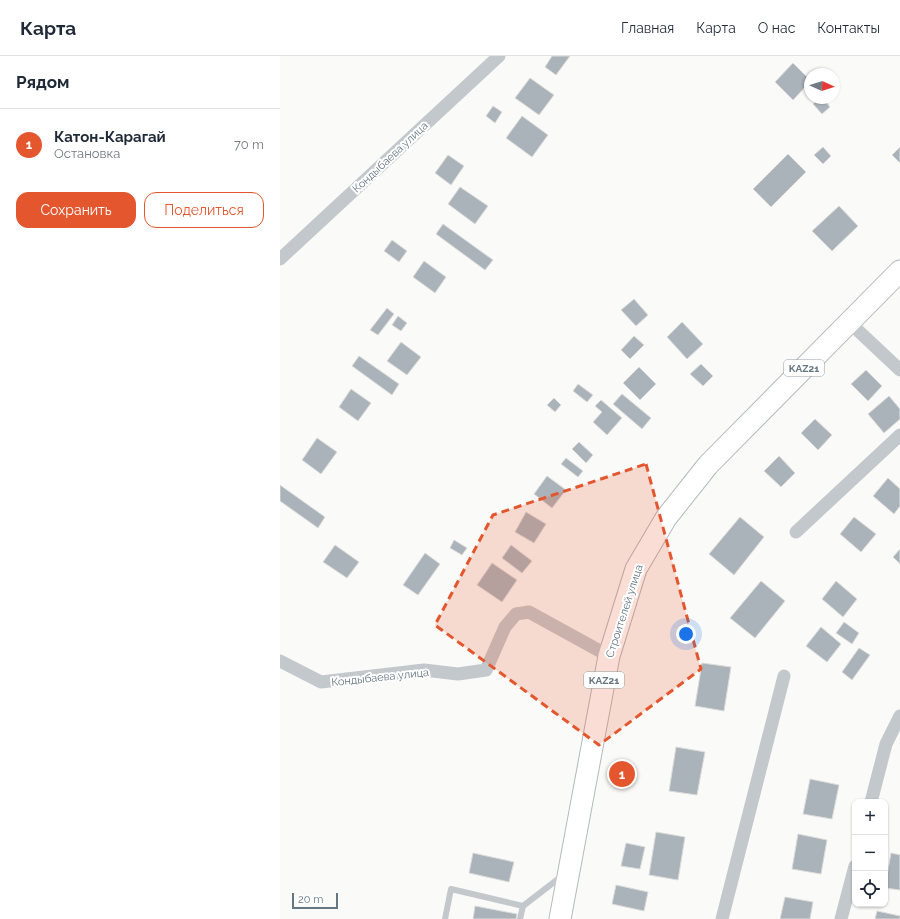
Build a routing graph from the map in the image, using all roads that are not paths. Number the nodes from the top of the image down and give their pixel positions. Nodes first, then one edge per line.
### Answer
1 (499, 56) edge
2 (280, 259) edge
3 (900, 271) edge
4 (850, 323) junction
5 (900, 370) edge
6 (900, 435) edge
7 (796, 532) dead end
8 (609, 656) junction
9 (280, 661) edge
10 (784, 676) dead end
11 (900, 716) edge
12 (872, 799) edge
13 (568, 871) junction
14 (854, 871) edge
15 (523, 906) junction
16 (445, 919) edge
17 (520, 919) edge
18 (560, 919) edge
19 (722, 919) edge
20 (842, 919) edge

1 - 2 street, Кондыбаева улица
3 - 4 highway, KAZ21
4 - 5 street
4 - 8 highway, Строителей улица / KAZ21
6 - 7 street
8 - 9 street, Кондыбаева улица
8 - 13 highway, Строителей улица / KAZ21
10 - 19 street
11 - 12 street
13 - 15 lane
13 - 18 highway, Строителей улица / KAZ21
14 - 20 street
15 - 16 lane
15 - 17 lane

